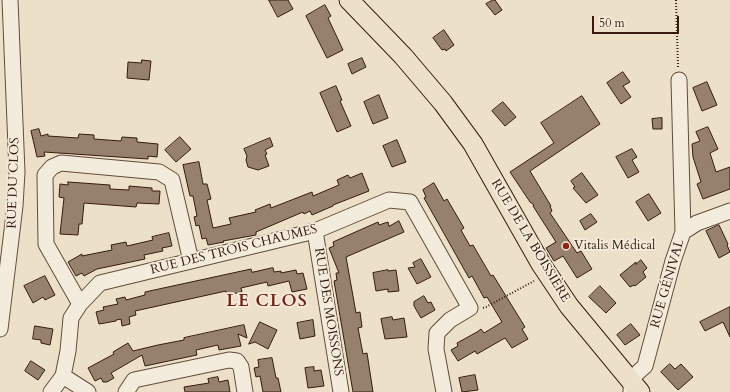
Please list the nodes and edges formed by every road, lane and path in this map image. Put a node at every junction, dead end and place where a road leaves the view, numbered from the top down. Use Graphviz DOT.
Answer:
graph roads {
  1 [pos="10,0"];
  2 [pos="349,0"];
  3 [pos="676,0"];
  4 [pos="0,2"];
  5 [pos="11,36"];
  6 [pos="679,80"];
  7 [pos="730,211"];
  8 [pos="315,231"];
  9 [pos="683,232"];
  10 [pos="191,261"];
  11 [pos="538,287"];
  12 [pos="80,304"];
  13 [pos="470,308"];
  14 [pos="0,330"];
  15 [pos="63,376"];
  16 [pos="632,389"];
  17 [pos="51,392"];
  18 [pos="88,392"];
  19 [pos="126,392"];
  20 [pos="245,392"];
  21 [pos="341,392"];
  22 [pos="444,392"];
  1 -- 5 [label="street, RUE DU CLOS"];
  2 -- 16 [label="main road, RUE DE LA BOISSIÈRE"];
  3 -- 6 [label="path"];
  4 -- 5 [label="street, RUE DU CLOS"];
  5 -- 14 [label="street, RUE DU CLOS"];
  6 -- 9 [label="street"];
  7 -- 9 [label="street, RUE GÉNIVAL"];
  8 -- 10 [label="street, RUE DES TROIS CHAUMES"];
  8 -- 13 [label="street, RUE DES TROIS CHAUMES"];
  8 -- 21 [label="street, RUE DES MOISSONS"];
  9 -- 16 [label="street, RUE GÉNIVAL"];
  10 -- 12 [label="street, RUE DES TROIS CHAUMES"];
  10 -- 12 [label="street"];
  11 -- 13 [label="path"];
  12 -- 15 [label="street, RUE DES TROIS CHAUMES"];
  13 -- 22 [label="street"];
  15 -- 17 [label="street, RUE DES TROIS CHAUMES"];
  15 -- 18 [label="street"];
  19 -- 20 [label="street"];
}
